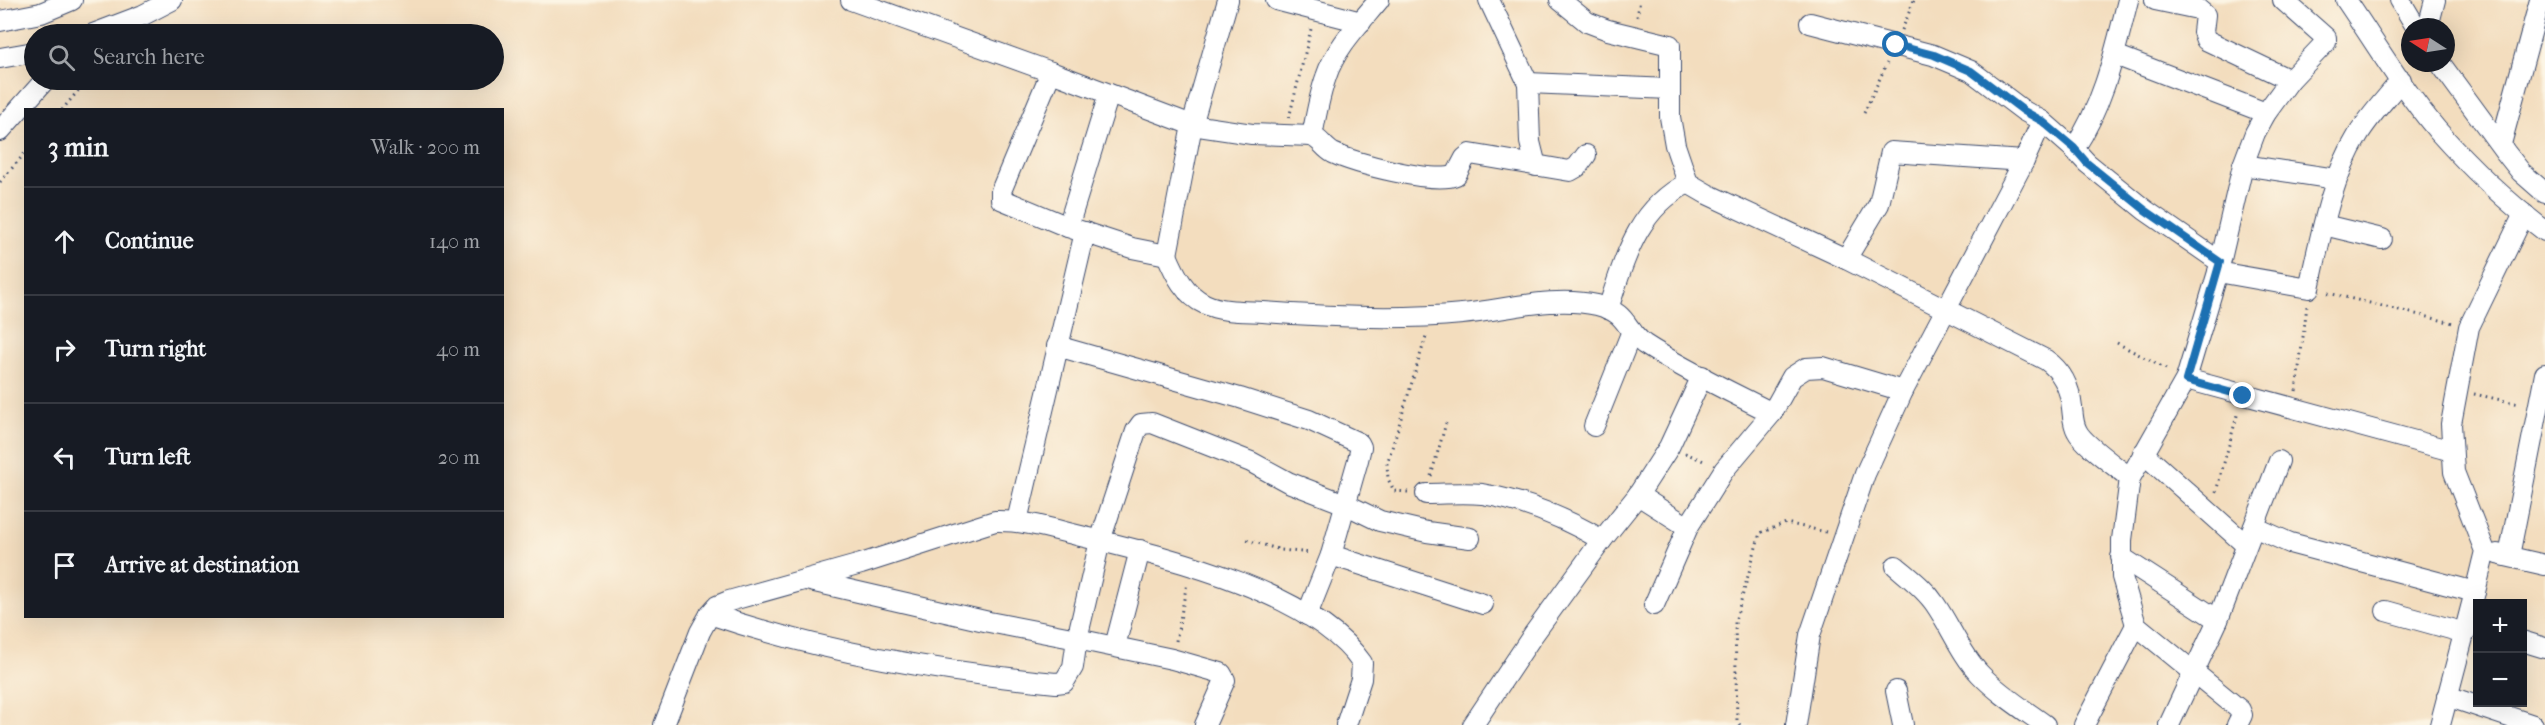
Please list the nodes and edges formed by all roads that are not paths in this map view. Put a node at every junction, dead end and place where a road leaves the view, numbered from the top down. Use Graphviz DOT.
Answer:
graph roads {
  1 [pos="72,0"];
  2 [pos="172,0"];
  3 [pos="1228,0"];
  4 [pos="1276,0"];
  5 [pos="1379,0"];
  6 [pos="1489,0"];
  7 [pos="1560,0"];
  8 [pos="2128,0"];
  9 [pos="2155,0"];
  10 [pos="2283,0"];
  11 [pos="2346,0"];
  12 [pos="2400,0"];
  13 [pos="2435,0"];
  14 [pos="2540,0"];
  15 [pos="860,1"];
  16 [pos="2411,18"];
  17 [pos="2430,18"];
  18 [pos="0,21"];
  19 [pos="1361,22"];
  20 [pos="1810,23"];
  21 [pos="119,24"];
  22 [pos="24,54"];
  23 [pos="2115,55"];
  24 [pos="0,58"];
  25 [pos="1051,72"];
  26 [pos="2447,72"];
  27 [pos="2290,80"];
  28 [pos="2401,80"];
  29 [pos="1528,83"];
  30 [pos="1670,89"];
  31 [pos="36,90"];
  32 [pos="1109,94"];
  33 [pos="2266,113"];
  34 [pos="2042,121"];
  35 [pos="1192,125"];
  36 [pos="0,131"];
  37 [pos="1312,136"];
  38 [pos="2501,144"];
  39 [pos="2074,148"];
  40 [pos="1586,155"];
  41 [pos="2024,161"];
  42 [pos="2242,165"];
  43 [pos="1536,166"];
  44 [pos="2336,179"];
  45 [pos="1688,183"];
  46 [pos="2545,193"];
  47 [pos="2524,214"];
  48 [pos="2324,225"];
  49 [pos="1076,230"];
  50 [pos="2545,231"];
  51 [pos="2382,240"];
  52 [pos="1167,255"];
  53 [pos="1846,259"];
  54 [pos="2219,267"];
  55 [pos="1608,309"];
  56 [pos="1947,310"];
  57 [pos="1632,332"];
  58 [pos="1057,346"];
  59 [pos="2545,374"];
  60 [pos="1702,376"];
  61 [pos="2186,380"];
  62 [pos="1903,391"];
  63 [pos="1772,413"];
  64 [pos="1594,426"];
  65 [pos="2452,452"];
  66 [pos="2143,453"];
  67 [pos="2279,460"];
  68 [pos="2130,478"];
  69 [pos="1426,494"];
  70 [pos="1638,495"];
  71 [pos="1345,504"];
  72 [pos="1017,521"];
  73 [pos="1688,527"];
  74 [pos="2254,527"];
  75 [pos="1470,538"];
  76 [pos="1602,540"];
  77 [pos="1100,541"];
  78 [pos="2246,545"];
  79 [pos="1140,550"];
  80 [pos="2485,551"];
  81 [pos="1331,555"];
  82 [pos="2509,556"];
  83 [pos="2121,557"];
  84 [pos="2545,565"];
  85 [pos="1896,566"];
  86 [pos="806,580"];
  87 [pos="2475,592"];
  88 [pos="1483,604"];
  89 [pos="1654,605"];
  90 [pos="2386,611"];
  91 [pos="710,614"];
  92 [pos="1306,615"];
  93 [pos="2218,620"];
  94 [pos="2136,625"];
  95 [pos="2470,627"];
  96 [pos="1077,639"];
  97 [pos="2527,641"];
  98 [pos="1115,646"];
  99 [pos="2545,648"];
  100 [pos="2194,672"];
  101 [pos="1896,691"];
  102 [pos="2447,696"];
  103 [pos="668,724"];
  104 [pos="1205,725"];
  105 [pos="1346,725"];
  106 [pos="1473,725"];
  107 [pos="1796,725"];
  108 [pos="1903,725"];
  109 [pos="2045,725"];
  110 [pos="2084,725"];
  111 [pos="2169,725"];
  112 [pos="2237,725"];
  113 [pos="2440,725"];
  114 [pos="2533,725"];
  1 -- 18 [label="street"];
  2 -- 21 [label="street"];
  3 -- 35 [label="street"];
  4 -- 19 [label="street"];
  5 -- 19 [label="street"];
  6 -- 29 [label="street"];
  7 -- 30 [label="street"];
  8 -- 23 [label="street"];
  9 -- 27 [label="street"];
  10 -- 27 [label="street"];
  11 -- 28 [label="street"];
  12 -- 16 [label="street"];
  13 -- 17 [label="street"];
  14 -- 38 [label="street"];
  15 -- 25 [label="street"];
  19 -- 37 [label="street"];
  20 -- 34 [label="street"];
  22 -- 24 [label="street"];
  23 -- 33 [label="street"];
  23 -- 39 [label="street"];
  25 -- 32 [label="street"];
  25 -- 49 [label="street"];
  26 -- 38 [label="street"];
  27 -- 33 [label="street"];
  28 -- 44 [label="street"];
  28 -- 47 [label="street"];
  29 -- 30 [label="street"];
  29 -- 43 [label="street"];
  30 -- 45 [label="street"];
  31 -- 36 [label="street"];
  32 -- 35 [label="street"];
  32 -- 49 [label="street"];
  33 -- 42 [label="street"];
  34 -- 39 [label="street"];
  34 -- 41 [label="street"];
  35 -- 37 [label="street"];
  35 -- 52 [label="street"];
  37 -- 43 [label="street"];
  38 -- 46 [label="street"];
  39 -- 54 [label="street"];
  40 -- 43 [label="street"];
  41 -- 53 [label="street"];
  41 -- 56 [label="street"];
  42 -- 44 [label="street"];
  42 -- 54 [label="street"];
  44 -- 48 [label="street"];
  45 -- 53 [label="street"];
  45 -- 55 [label="street"];
  47 -- 50 [label="street"];
  47 -- 65 [label="street"];
  48 -- 51 [label="street"];
  48 -- 54 [label="street"];
  49 -- 52 [label="street"];
  49 -- 58 [label="street"];
  52 -- 55 [label="street"];
  53 -- 56 [label="street"];
  54 -- 61 [label="street"];
  55 -- 57 [label="street"];
  56 -- 62 [label="street"];
  56 -- 68 [label="street"];
  57 -- 60 [label="street"];
  57 -- 64 [label="street"];
  58 -- 71 [label="street"];
  58 -- 72 [label="street"];
  59 -- 82 [label="street"];
  60 -- 63 [label="street"];
  60 -- 70 [label="street"];
  61 -- 65 [label="street"];
  61 -- 66 [label="street"];
  62 -- 63 [label="street"];
  62 -- 107 [label="street"];
  63 -- 73 [label="street"];
  65 -- 80 [label="street"];
  66 -- 68 [label="street"];
  66 -- 78 [label="street"];
  67 -- 74 [label="street"];
  68 -- 83 [label="street"];
  69 -- 76 [label="street"];
  70 -- 73 [label="street"];
  70 -- 76 [label="street"];
  71 -- 75 [label="street"];
  71 -- 77 [label="street"];
  71 -- 81 [label="street"];
  72 -- 77 [label="street"];
  72 -- 86 [label="street"];
  73 -- 89 [label="street"];
  74 -- 78 [label="street"];
  74 -- 87 [label="street"];
  76 -- 106 [label="street"];
  77 -- 79 [label="street"];
  77 -- 96 [label="street"];
  78 -- 93 [label="street"];
  79 -- 92 [label="street"];
  79 -- 98 [label="street"];
  80 -- 82 [label="street"];
  80 -- 87 [label="street"];
  81 -- 88 [label="street"];
  81 -- 92 [label="street"];
  82 -- 84 [label="street"];
  83 -- 93 [label="street"];
  83 -- 94 [label="street"];
  85 -- 109 [label="street"];
  86 -- 91 [label="street"];
  86 -- 96 [label="street"];
  87 -- 95 [label="street"];
  90 -- 95 [label="street"];
  91 -- 96 [label="street"];
  91 -- 103 [label="street"];
  92 -- 105 [label="street"];
  93 -- 100 [label="street"];
  94 -- 100 [label="street"];
  94 -- 110 [label="street"];
  95 -- 102 [label="street"];
  96 -- 98 [label="street"];
  97 -- 99 [label="street"];
  98 -- 104 [label="street"];
  100 -- 111 [label="street"];
  100 -- 112 [label="street"];
  101 -- 108 [label="street"];
  102 -- 113 [label="street"];
  102 -- 114 [label="street"];
}
